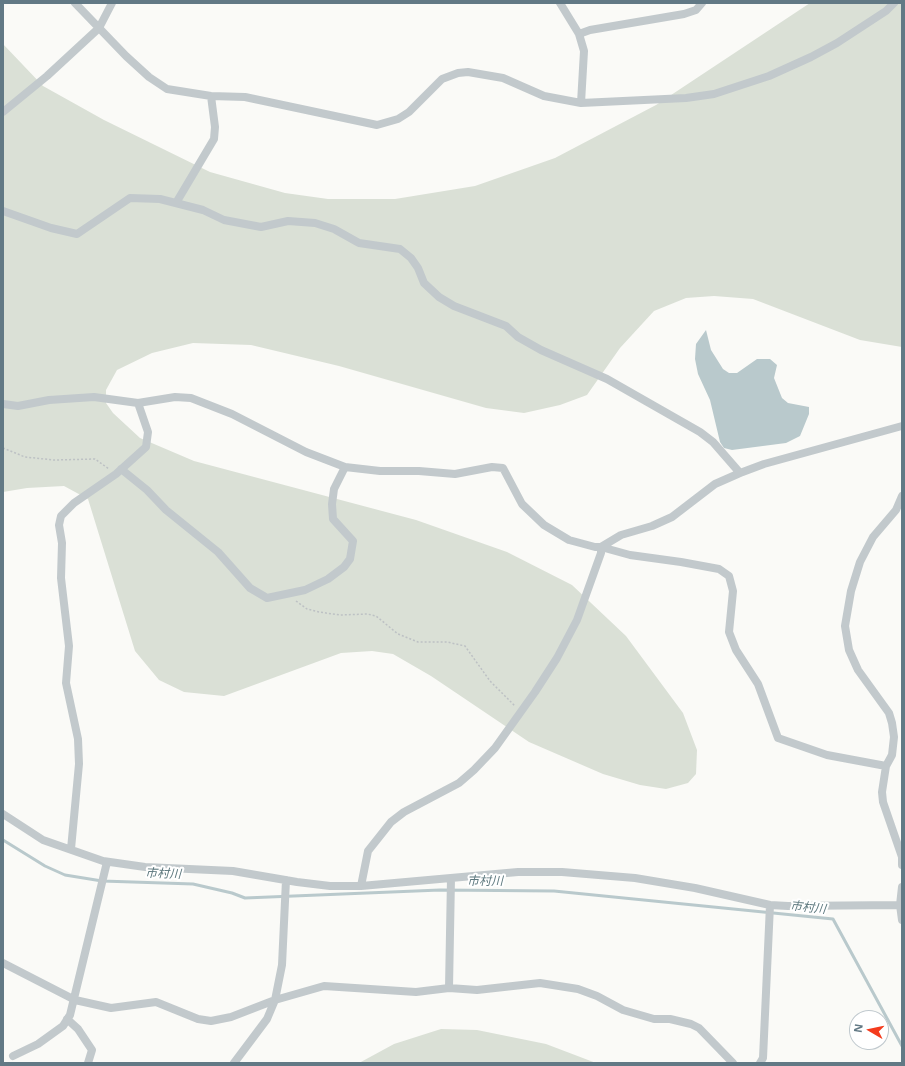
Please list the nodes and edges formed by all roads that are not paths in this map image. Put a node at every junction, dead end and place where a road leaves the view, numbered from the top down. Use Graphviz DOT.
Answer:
graph roads {
  1 [pos="75,3"];
  2 [pos="112,3"];
  3 [pos="560,3"];
  4 [pos="702,3"];
  5 [pos="894,3"];
  6 [pos="99,28"];
  7 [pos="579,34"];
  8 [pos="211,96"];
  9 [pos="581,103"];
  10 [pos="3,112"];
  11 [pos="176,204"];
  12 [pos="3,211"];
  13 [pos="138,403"];
  14 [pos="3,404"];
  15 [pos="902,426"];
  16 [pos="346,467"];
  17 [pos="118,472"];
  18 [pos="740,473"];
  19 [pos="902,496"];
  20 [pos="601,546"];
  21 [pos="886,766"];
  22 [pos="3,814"];
  23 [pos="71,849"];
  24 [pos="108,862"];
  25 [pos="902,865"];
  26 [pos="451,878"];
  27 [pos="286,880"];
  28 [pos="361,886"];
  29 [pos="902,887"];
  30 [pos="770,905"];
  31 [pos="900,905"];
  32 [pos="902,920"];
  33 [pos="3,963"];
  34 [pos="449,988"];
  35 [pos="75,1000"];
  36 [pos="275,1000"];
  37 [pos="67,1019"];
  38 [pos="13,1056"];
  39 [pos="88,1063"];
  40 [pos="234,1063"];
  41 [pos="733,1063"];
  42 [pos="760,1063"];
  1 -- 6 [label="street"];
  2 -- 6 [label="street"];
  3 -- 7 [label="street"];
  4 -- 7 [label="street"];
  5 -- 9 [label="street"];
  6 -- 8 [label="street"];
  6 -- 10 [label="street"];
  7 -- 9 [label="street"];
  8 -- 9 [label="street"];
  8 -- 11 [label="street"];
  11 -- 12 [label="street"];
  11 -- 18 [label="street"];
  13 -- 14 [label="street"];
  13 -- 16 [label="street"];
  13 -- 17 [label="street"];
  15 -- 18 [label="street"];
  16 -- 17 [label="street"];
  16 -- 20 [label="street"];
  17 -- 23 [label="street"];
  18 -- 20 [label="street"];
  19 -- 21 [label="street"];
  20 -- 21 [label="street"];
  20 -- 28 [label="street"];
  21 -- 25 [label="street"];
  22 -- 23 [label="street"];
  23 -- 24 [label="street"];
  24 -- 27 [label="street"];
  24 -- 35 [label="street"];
  26 -- 28 [label="street"];
  26 -- 30 [label="street"];
  26 -- 34 [label="street"];
  27 -- 28 [label="street"];
  27 -- 36 [label="street"];
  29 -- 31 [label="street"];
  30 -- 31 [label="street"];
  30 -- 42 [label="street"];
  31 -- 32 [label="street"];
  33 -- 35 [label="street"];
  34 -- 36 [label="street"];
  34 -- 41 [label="street"];
  35 -- 36 [label="street"];
  35 -- 37 [label="street"];
  36 -- 40 [label="street"];
  37 -- 38 [label="street"];
  37 -- 39 [label="street"];
}
